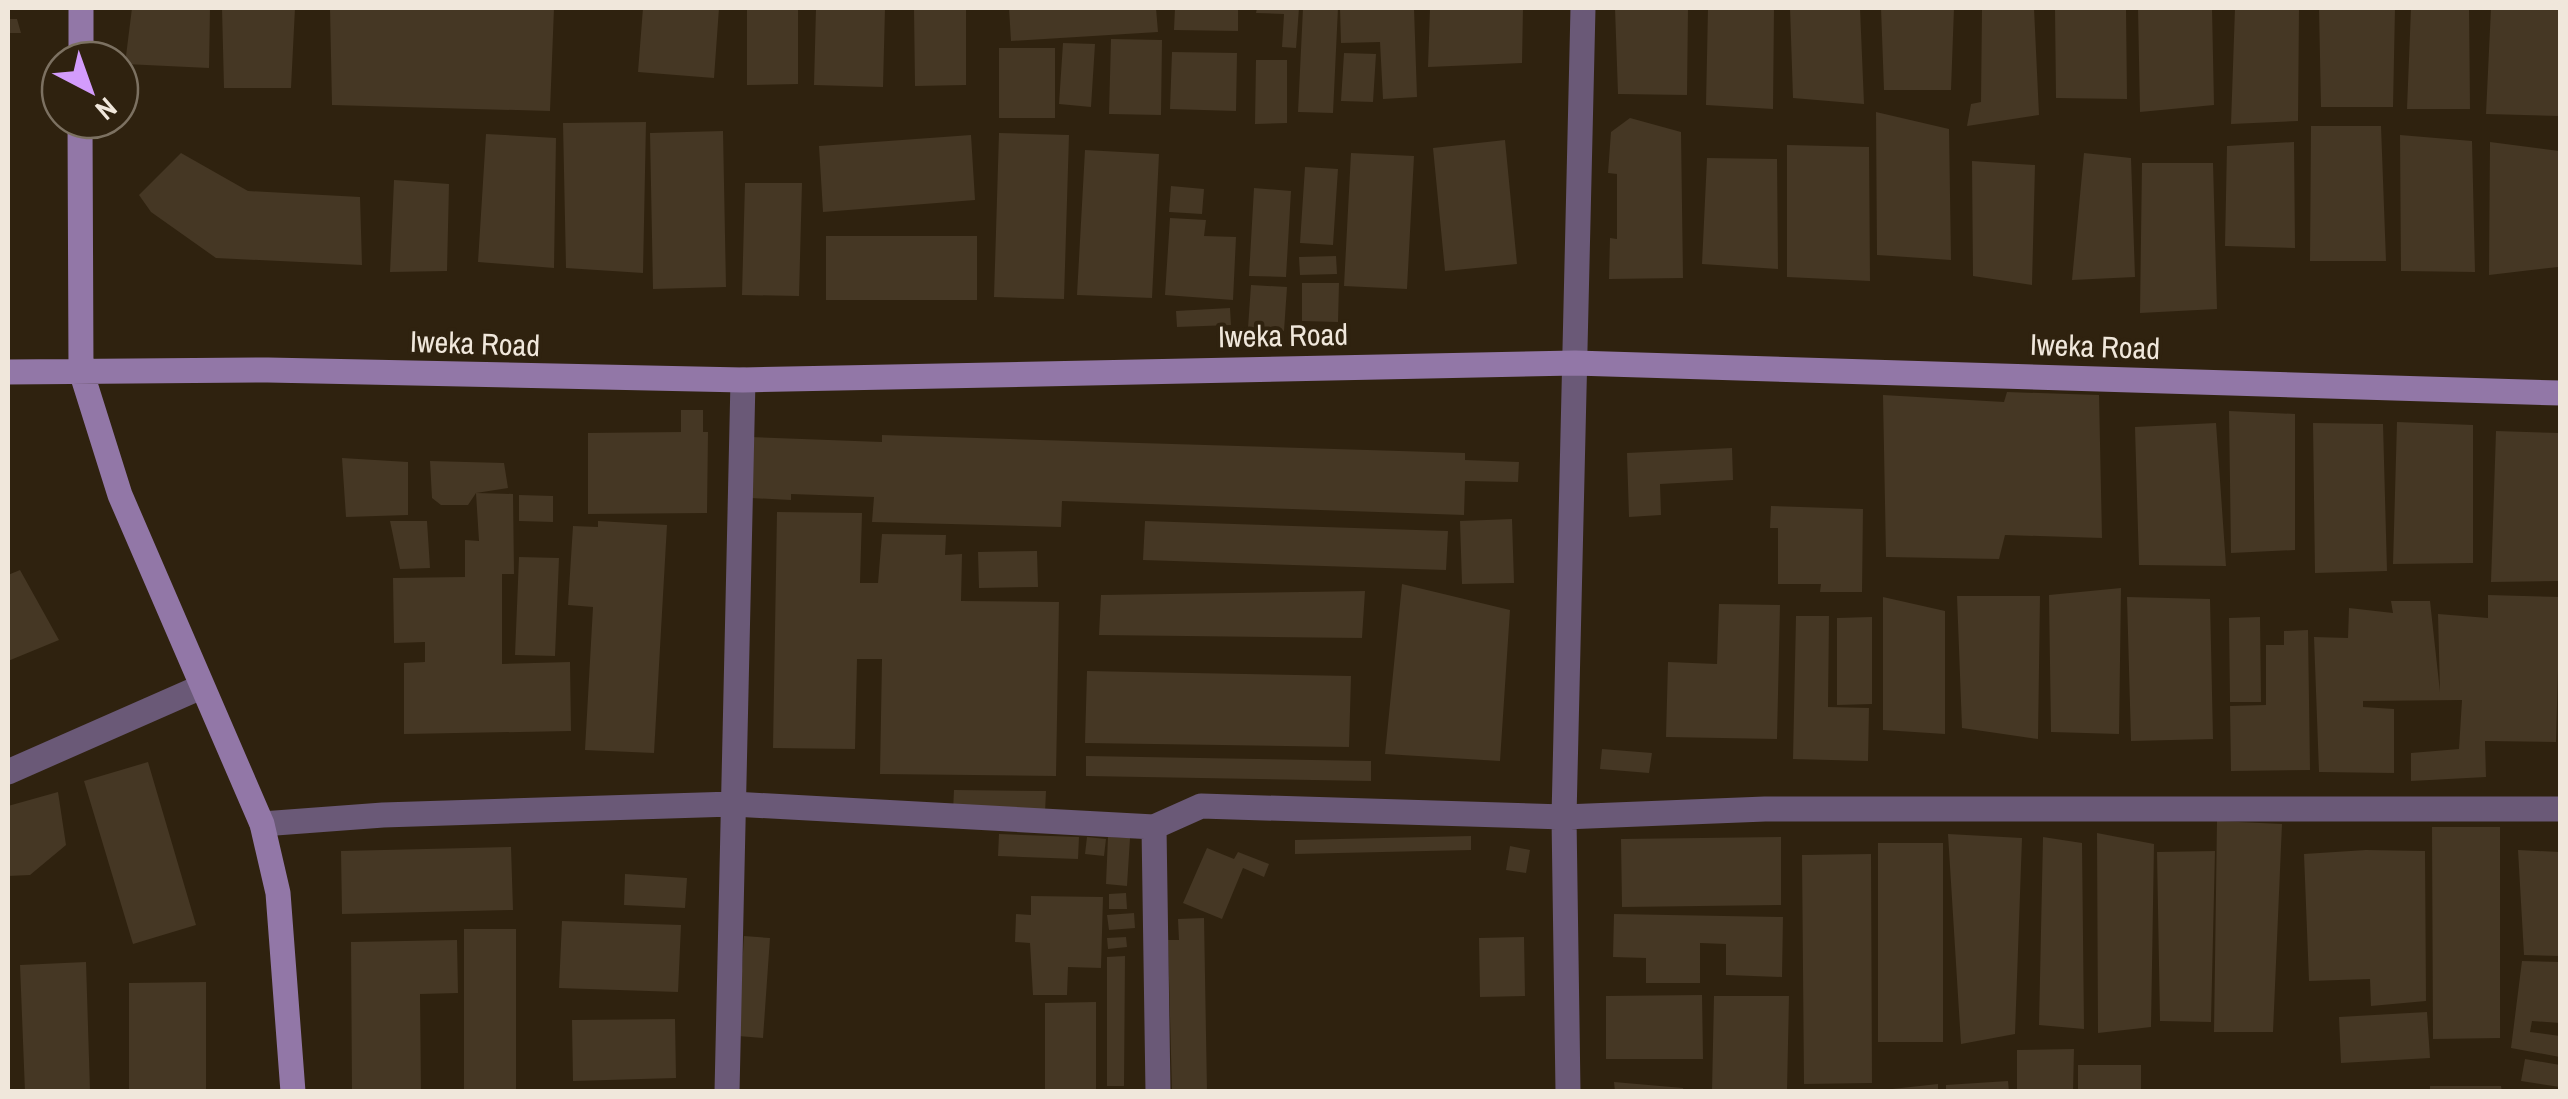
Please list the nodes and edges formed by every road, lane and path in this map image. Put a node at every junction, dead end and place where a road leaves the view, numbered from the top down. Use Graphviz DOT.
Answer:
graph roads {
  1 [pos="81,8"];
  2 [pos="1583,8"];
  3 [pos="81,40"];
  4 [pos="80,140"];
  5 [pos="1576,363"];
  6 [pos="81,371"];
  7 [pos="8,372"];
  8 [pos="743,380"];
  9 [pos="2560,393"];
  10 [pos="201,687"];
  11 [pos="8,772"];
  12 [pos="732,804"];
  13 [pos="2560,809"];
  14 [pos="1564,817"];
  15 [pos="262,824"];
  16 [pos="1154,828"];
  17 [pos="293,1092"];
  18 [pos="727,1092"];
  19 [pos="1158,1092"];
  20 [pos="1568,1092"];
  1 -- 3 [label="main road"];
  2 -- 5 [label="street"];
  4 -- 6 [label="main road"];
  5 -- 8 [label="main road, Iweka Road"];
  5 -- 9 [label="main road, Iweka Road"];
  5 -- 14 [label="street"];
  6 -- 7 [label="main road, Iweka Road"];
  6 -- 8 [label="main road, Iweka Road"];
  6 -- 10 [label="main road"];
  8 -- 12 [label="street"];
  10 -- 11 [label="street"];
  10 -- 15 [label="main road"];
  12 -- 15 [label="street"];
  12 -- 16 [label="street"];
  12 -- 18 [label="street"];
  13 -- 14 [label="street"];
  14 -- 16 [label="street"];
  14 -- 20 [label="street"];
  15 -- 17 [label="main road"];
  16 -- 19 [label="street"];
}
